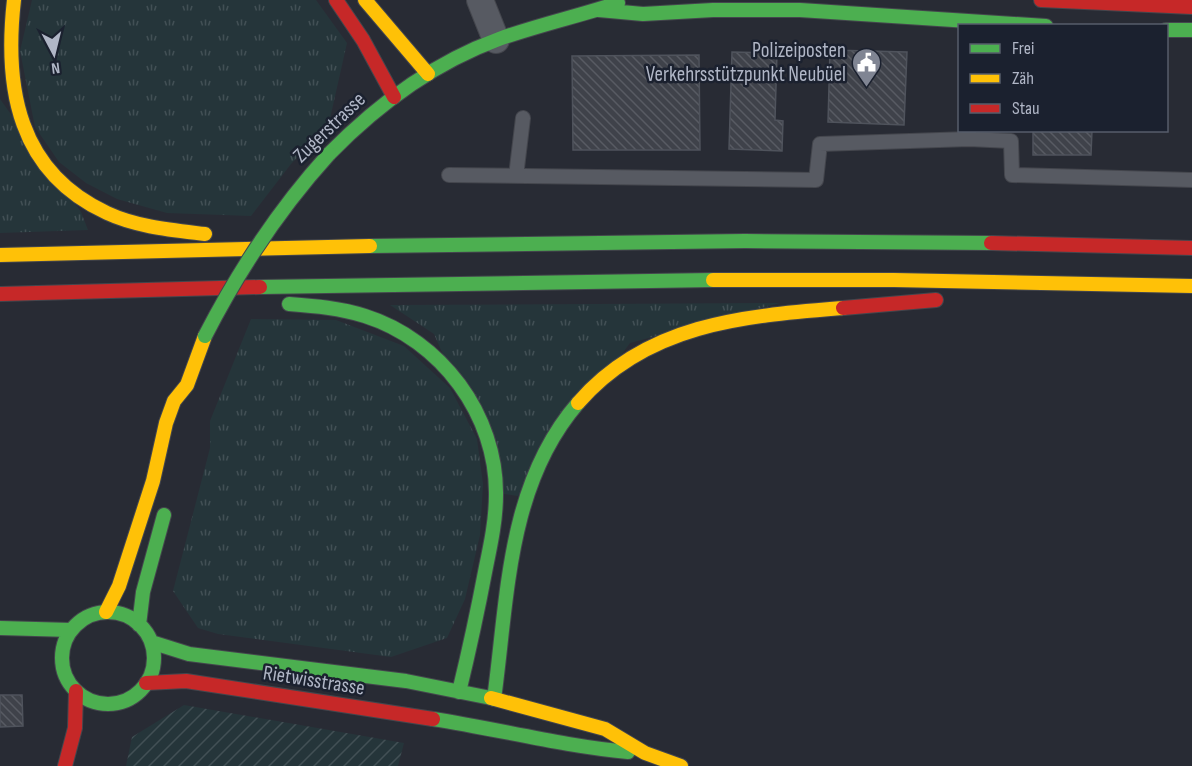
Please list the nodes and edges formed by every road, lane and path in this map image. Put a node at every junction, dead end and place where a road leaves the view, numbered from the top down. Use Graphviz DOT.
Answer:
graph roads {
  1 [pos="14,0"];
  2 [pos="336,0"];
  3 [pos="365,0"];
  4 [pos="480,0"];
  5 [pos="625,0"];
  6 [pos="1041,0"];
  7 [pos="1192,7"];
  8 [pos="598,10"];
  9 [pos="972,18"];
  10 [pos="1028,24"];
  11 [pos="1168,30"];
  12 [pos="1192,30"];
  13 [pos="496,40"];
  14 [pos="428,74"];
  15 [pos="394,97"];
  16 [pos="523,118"];
  17 [pos="969,135"];
  18 [pos="448,175"];
  19 [pos="516,176"];
  20 [pos="1192,179"];
  21 [pos="308,247"];
  22 [pos="1192,248"];
  23 [pos="0,255"];
  24 [pos="1124,284"];
  25 [pos="1192,286"];
  26 [pos="0,294"];
  27 [pos="983,296"];
  28 [pos="948,299"];
  29 [pos="273,304"];
  30 [pos="56,305"];
  31 [pos="204,305"];
  32 [pos="238,305"];
  33 [pos="187,385"];
  34 [pos="186,412"];
  35 [pos="167,501"];
  36 [pos="106,612"];
  37 [pos="139,624"];
  38 [pos="0,628"];
  39 [pos="71,630"];
  40 [pos="151,642"];
  41 [pos="146,683"];
  42 [pos="76,691"];
  43 [pos="459,692"];
  44 [pos="485,712"];
  45 [pos="645,753"];
  46 [pos="65,766"];
  47 [pos="681,766"];
  1 -- 21 [label="main road"];
  2 -- 15 [label="main road"];
  3 -- 14 [label="main road"];
  4 -- 13 [label="street"];
  5 -- 8 [label="main road, Zugerstrasse"];
  6 -- 7 [label="main road"];
  8 -- 9 [label="main road, Zugerstrasse"];
  8 -- 13 [label="main road, Zugerstrasse"];
  9 -- 10 [label="main road, Zugerstrasse"];
  11 -- 12 [label="main road"];
  13 -- 14 [label="main road, Zugerstrasse"];
  14 -- 15 [label="main road, Zugerstrasse"];
  15 -- 33 [label="main road, Zugerstrasse, bridge"];
  16 -- 19 [label="lane"];
  17 -- 19 [label="lane"];
  17 -- 20 [label="lane"];
  18 -- 19 [label="lane"];
  21 -- 22 [label="main road"];
  21 -- 23 [label="main road"];
  24 -- 25 [label="main road"];
  24 -- 26 [label="main road"];
  24 -- 27 [label="main road"];
  26 -- 30 [label="main road"];
  28 -- 44 [label="main road"];
  29 -- 43 [label="main road"];
  31 -- 32 [label="main road"];
  33 -- 34 [label="main road, Zugerstrasse"];
  33 -- 36 [label="main road, Zugerstrasse"];
  35 -- 37 [label="main road"];
  36 -- 37 [label="main road"];
  36 -- 39 [label="main road"];
  37 -- 40 [label="main road"];
  38 -- 39 [label="main road"];
  39 -- 42 [label="main road"];
  40 -- 41 [label="main road"];
  40 -- 43 [label="main road, Rietwisstrasse"];
  41 -- 42 [label="main road"];
  41 -- 44 [label="main road, Rietwisstrasse"];
  42 -- 46 [label="main road"];
  43 -- 44 [label="main road, Rietwisstrasse"];
  43 -- 44 [label="main road"];
  44 -- 45 [label="main road, Rietwisstrasse"];
  44 -- 45 [label="main road, Rietwisstrasse"];
  45 -- 47 [label="main road, Rietwisstrasse"];
}
